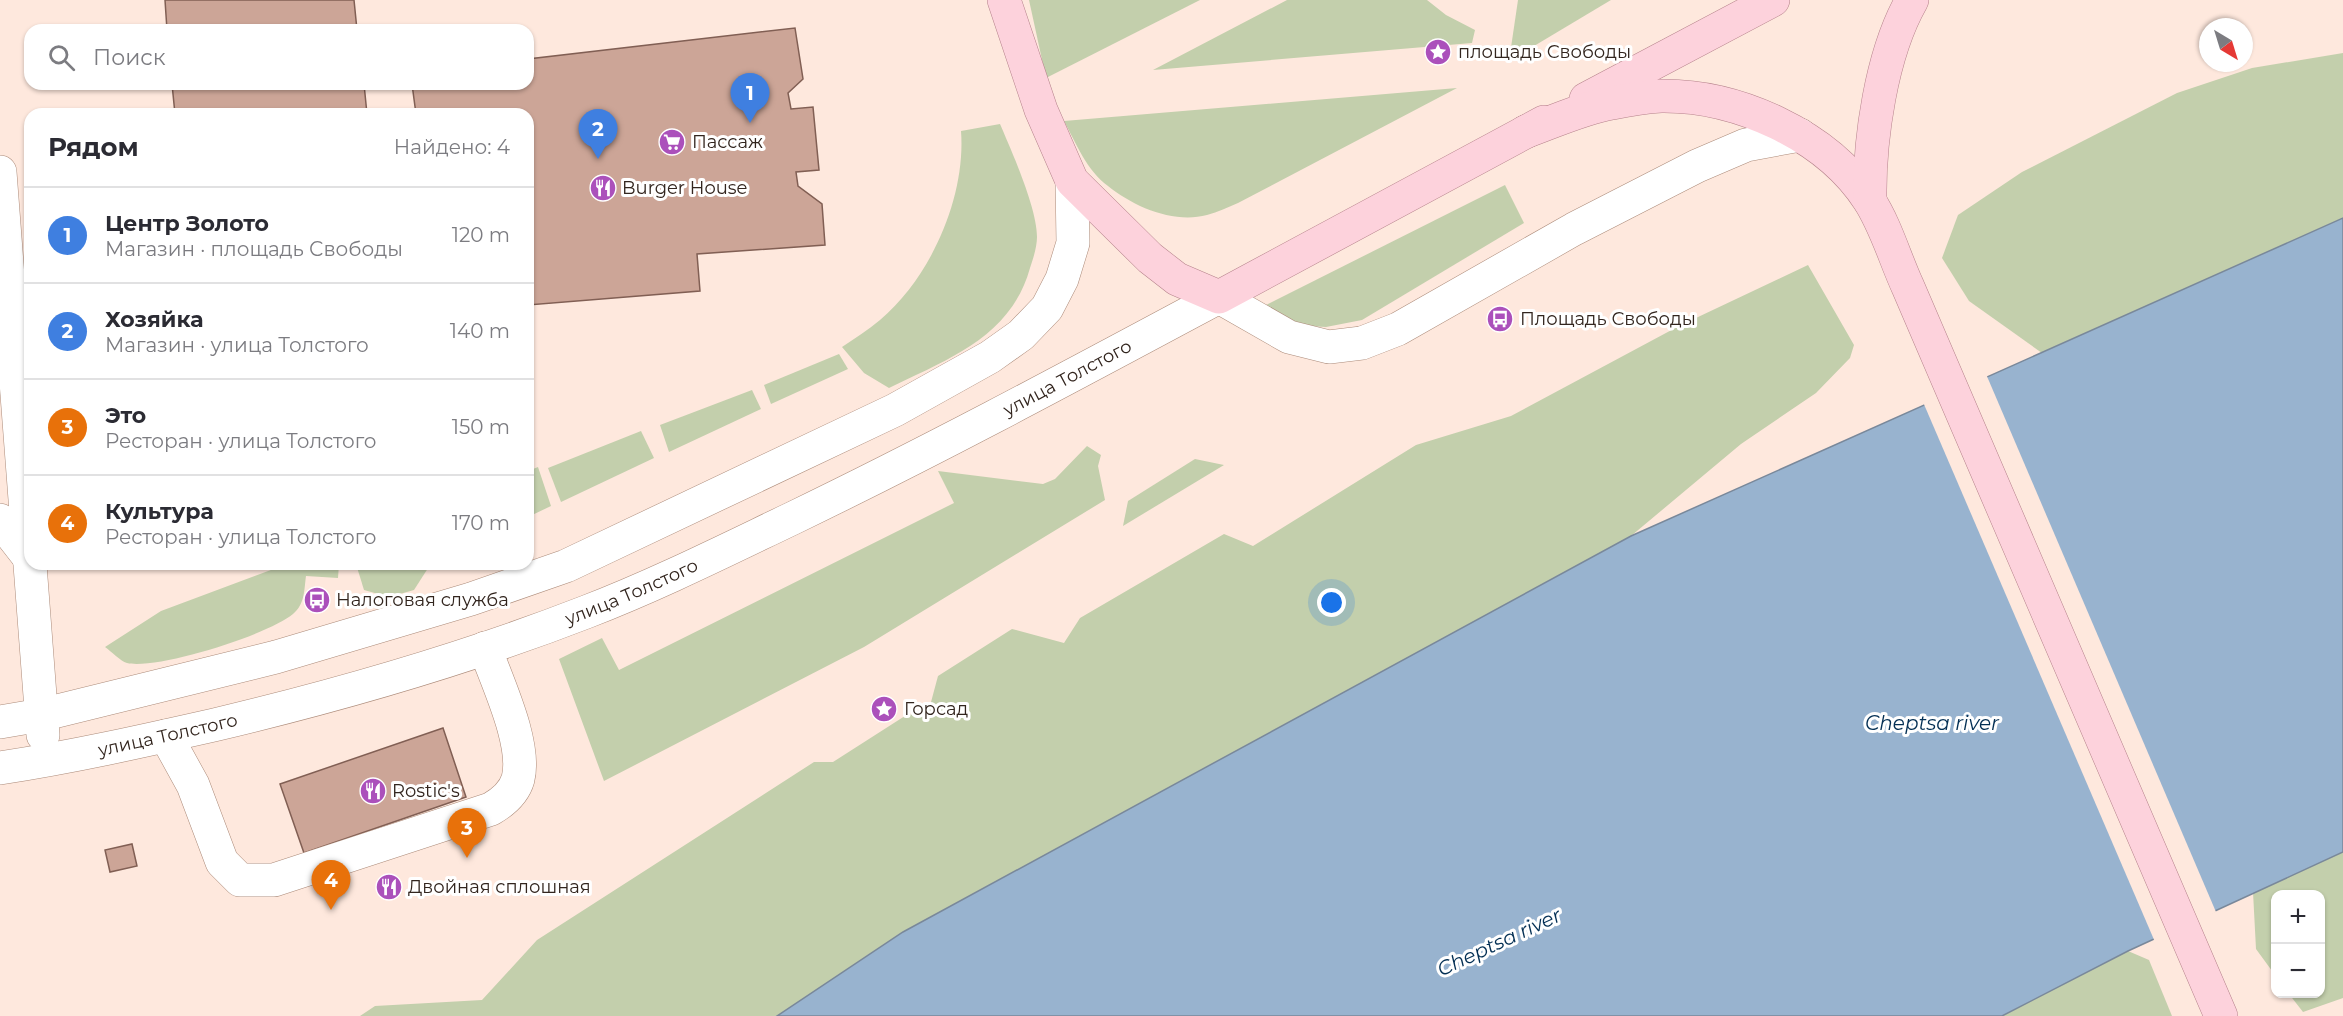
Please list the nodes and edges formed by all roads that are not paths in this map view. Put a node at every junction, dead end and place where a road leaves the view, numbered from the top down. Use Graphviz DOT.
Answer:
graph roads {
  1 [pos="1004,0"];
  2 [pos="1773,0"];
  3 [pos="1912,0"];
  4 [pos="1525,132"];
  5 [pos="1800,135"];
  6 [pos="0,172"];
  7 [pos="1072,181"];
  8 [pos="1870,201"];
  9 [pos="1219,297"];
  10 [pos="24,501"];
  11 [pos="0,520"];
  12 [pos="24,551"];
  13 [pos="30,570"];
  14 [pos="485,648"];
  15 [pos="41,715"];
  16 [pos="0,722"];
  17 [pos="166,736"];
  18 [pos="46,761"];
  19 [pos="0,768"];
  20 [pos="2221,1016"];
  1 -- 7 [label="main road"];
  2 -- 4 [label="main road"];
  3 -- 8 [label="main road"];
  4 -- 5 [label="main road"];
  4 -- 9 [label="main road"];
  5 -- 8 [label="main road"];
  5 -- 9 [label="street"];
  6 -- 10 [label="street"];
  7 -- 9 [label="main road"];
  7 -- 15 [label="street"];
  8 -- 20 [label="main road"];
  9 -- 14 [label="street, улица Толстого"];
  11 -- 12 [label="street"];
  13 -- 15 [label="street"];
  14 -- 17 [label="street, улица Толстого"];
  14 -- 17 [label="street"];
  15 -- 16 [label="street"];
  15 -- 18 [label="street"];
  17 -- 18 [label="street, улица Толстого"];
  18 -- 19 [label="street, улица Толстого"];
}
